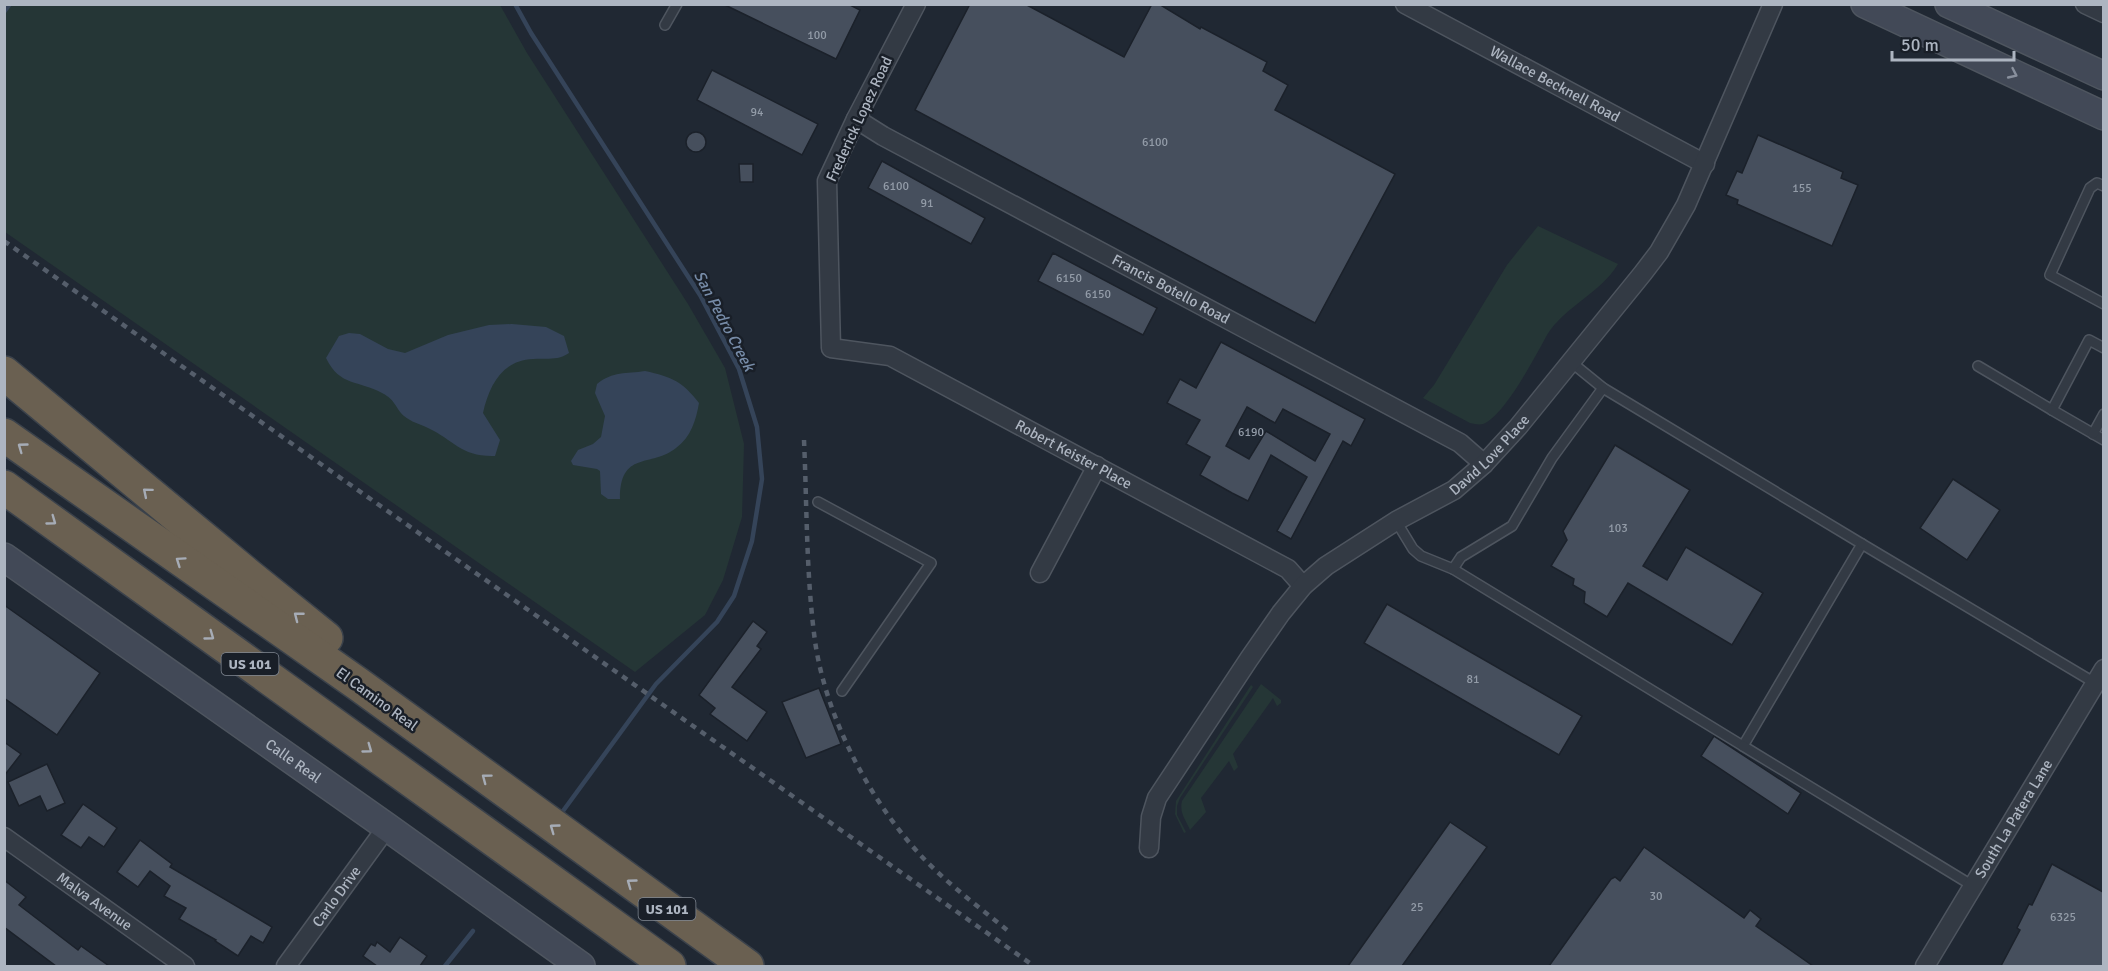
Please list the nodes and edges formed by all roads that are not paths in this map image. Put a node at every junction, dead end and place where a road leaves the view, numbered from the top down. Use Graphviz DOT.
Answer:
graph roads {
  1 [pos="676,4"];
  2 [pos="916,4"];
  3 [pos="1405,4"];
  4 [pos="1773,4"];
  5 [pos="1865,4"];
  6 [pos="1949,4"];
  7 [pos="2085,4"];
  8 [pos="2103,13"];
  9 [pos="665,25"];
  10 [pos="2103,76"];
  11 [pos="2103,116"];
  12 [pos="856,118"];
  13 [pos="1705,164"];
  14 [pos="2103,186"];
  15 [pos="2103,304"];
  16 [pos="831,348"];
  17 [pos="2103,348"];
  18 [pos="1571,362"];
  19 [pos="1978,366"];
  20 [pos="4,374"];
  21 [pos="1603,388"];
  22 [pos="2052,410"];
  23 [pos="2103,414"];
  24 [pos="2093,434"];
  25 [pos="4,435"];
  26 [pos="2103,440"];
  27 [pos="1484,464"];
  28 [pos="1096,466"];
  29 [pos="4,487"];
  30 [pos="818,502"];
  31 [pos="1396,521"];
  32 [pos="1862,544"];
  33 [pos="4,557"];
  34 [pos="1452,569"];
  35 [pos="1040,573"];
  36 [pos="1303,586"];
  37 [pos="2099,676"];
  38 [pos="842,691"];
  39 [pos="1743,746"];
  40 [pos="451,752"];
  41 [pos="387,827"];
  42 [pos="4,837"];
  43 [pos="1149,848"];
  44 [pos="1973,886"];
  45 [pos="185,966"];
  46 [pos="286,966"];
  47 [pos="581,966"];
  48 [pos="669,966"];
  49 [pos="747,966"];
  50 [pos="1925,966"];
  1 -- 9 [label="lane"];
  2 -- 12 [label="street, Frederick Lopez Road"];
  3 -- 13 [label="street, Wallace Becknell Road"];
  4 -- 13 [label="street, David Love Place"];
  5 -- 11 [label="main road, one-way"];
  6 -- 10 [label="main road"];
  7 -- 8 [label="street"];
  12 -- 16 [label="street, Frederick Lopez Road"];
  12 -- 27 [label="street, Francis Botello Road"];
  13 -- 18 [label="street, David Love Place"];
  14 -- 15 [label="lane"];
  16 -- 28 [label="street, Robert Keister Place"];
  17 -- 22 [label="lane"];
  18 -- 21 [label="lane"];
  18 -- 27 [label="street, David Love Place"];
  19 -- 22 [label="lane"];
  40 -- 20 [label="highway, one-way"];
  21 -- 32 [label="lane"];
  21 -- 34 [label="lane"];
  22 -- 24 [label="lane"];
  23 -- 24 [label="lane"];
  24 -- 26 [label="lane"];
  40 -- 25 [label="highway, El Camino Real / US 101, one-way"];
  27 -- 31 [label="street, David Love Place"];
  28 -- 35 [label="street"];
  28 -- 36 [label="street, Robert Keister Place"];
  29 -- 48 [label="highway, US 101, one-way"];
  30 -- 38 [label="lane"];
  31 -- 34 [label="lane"];
  31 -- 36 [label="street, David Love Place"];
  32 -- 37 [label="lane"];
  32 -- 39 [label="lane"];
  33 -- 41 [label="main road, Calle Real"];
  34 -- 39 [label="lane"];
  36 -- 43 [label="street, David Love Place"];
  37 -- 44 [label="street, South La Patera Lane"];
  39 -- 44 [label="lane"];
  49 -- 40 [label="highway, El Camino Real / US 101, one-way"];
  41 -- 46 [label="street, Carlo Drive"];
  41 -- 47 [label="main road, Calle Real"];
  42 -- 45 [label="street, Malva Avenue"];
  44 -- 50 [label="street, South La Patera Lane"];
}
